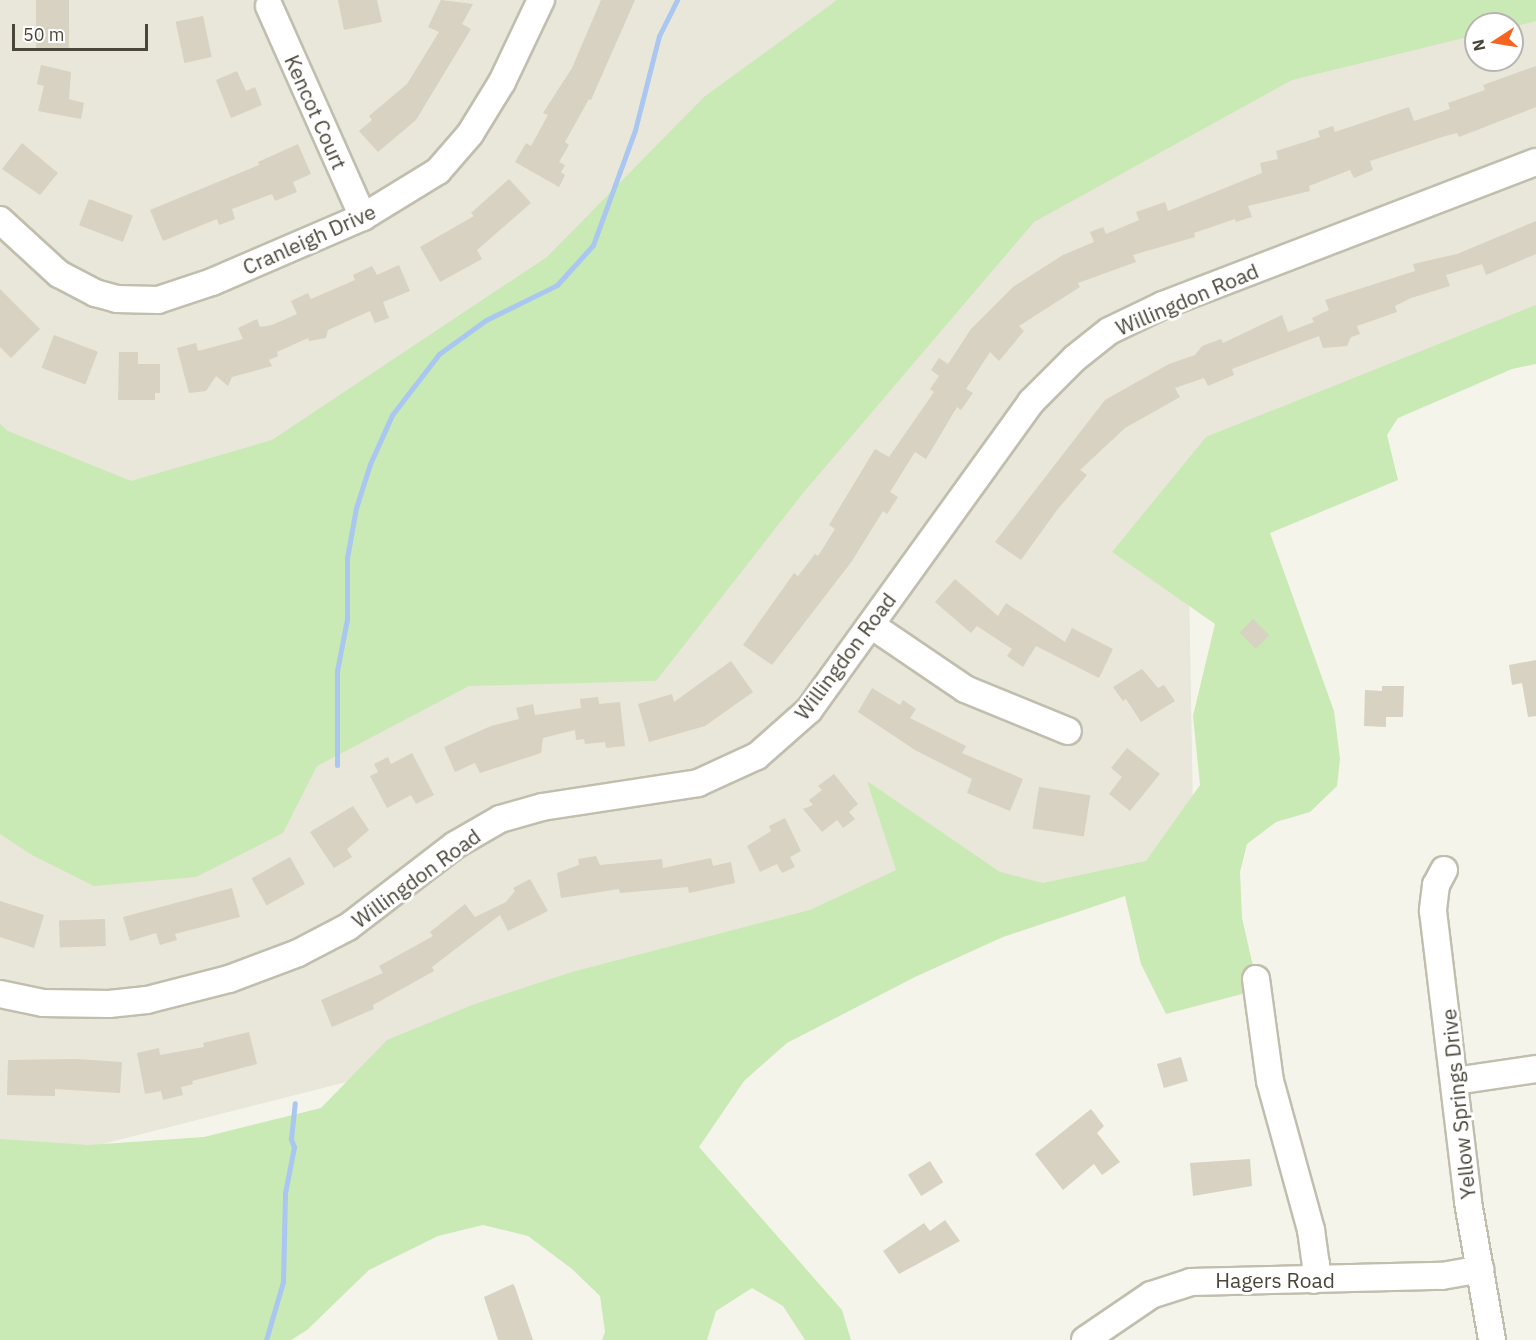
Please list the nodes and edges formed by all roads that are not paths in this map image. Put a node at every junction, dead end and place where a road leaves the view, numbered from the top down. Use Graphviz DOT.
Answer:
graph roads {
  1 [pos="541,0"];
  2 [pos="269,6"];
  3 [pos="1536,162"];
  4 [pos="363,217"];
  5 [pos="0,220"];
  6 [pos="871,625"];
  7 [pos="1068,731"];
  8 [pos="1444,870"];
  9 [pos="1256,979"];
  10 [pos="0,994"];
  11 [pos="1536,1069"];
  12 [pos="1455,1081"];
  13 [pos="1480,1269"];
  14 [pos="1314,1280"];
  15 [pos="1085,1340"];
  16 [pos="1492,1340"];
  1 -- 4 [label="street, Cranleigh Drive"];
  2 -- 4 [label="street, Kencot Court"];
  3 -- 6 [label="street, Willingdon Road"];
  4 -- 5 [label="street, Cranleigh Drive"];
  6 -- 7 [label="street"];
  6 -- 10 [label="street, Willingdon Road"];
  8 -- 12 [label="street, Yellow Springs Drive"];
  9 -- 14 [label="street"];
  11 -- 12 [label="street"];
  12 -- 13 [label="street, Yellow Springs Drive"];
  13 -- 14 [label="street, Hagers Road"];
  13 -- 16 [label="street, Yellow Springs Drive"];
  14 -- 15 [label="street, Hagers Road"];
}
